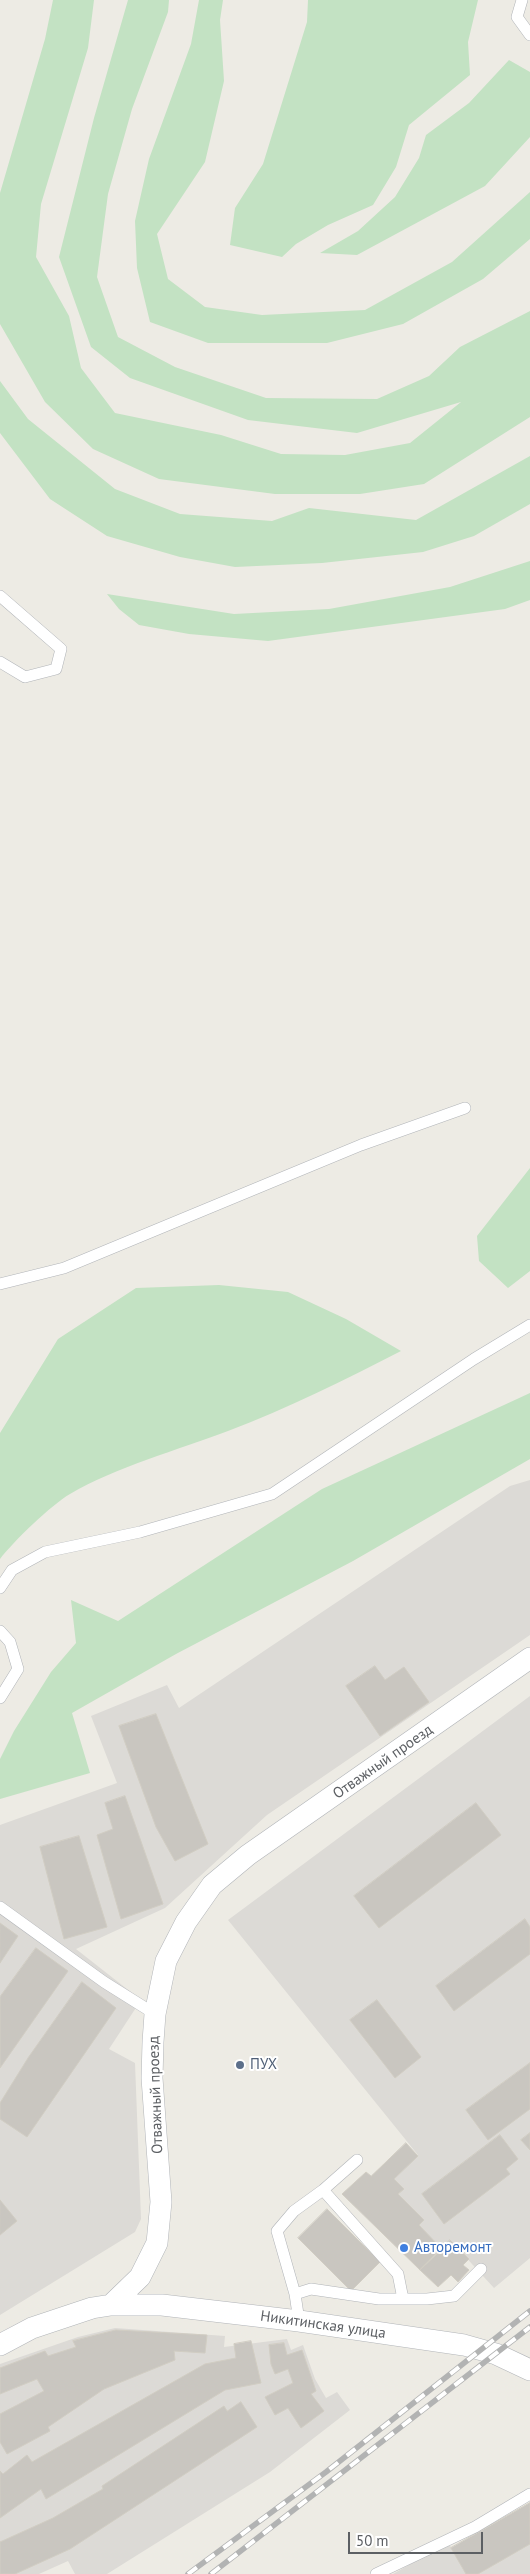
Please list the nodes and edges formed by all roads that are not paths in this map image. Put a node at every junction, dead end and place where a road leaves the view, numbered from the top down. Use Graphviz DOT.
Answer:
graph roads {
  1 [pos="522,0"];
  2 [pos="530,35"];
  3 [pos="0,596"];
  4 [pos="0,662"];
  5 [pos="465,1108"];
  6 [pos="0,1284"];
  7 [pos="530,1325"];
  8 [pos="0,1588"];
  9 [pos="0,1631"];
  10 [pos="530,1658"];
  11 [pos="0,1698"];
  12 [pos="0,1907"];
  13 [pos="155,2014"];
  14 [pos="358,2160"];
  15 [pos="323,2190"];
  16 [pos="481,2269"];
  17 [pos="295,2294"];
  18 [pos="403,2299"];
  19 [pos="110,2305"];
  20 [pos="299,2321"];
  21 [pos="0,2345"];
  22 [pos="530,2370"];
  23 [pos="530,2494"];
  24 [pos="376,2574"];
  1 -- 2 [label="lane"];
  3 -- 4 [label="lane"];
  5 -- 6 [label="lane"];
  7 -- 8 [label="lane"];
  9 -- 11 [label="lane"];
  10 -- 13 [label="street, Отважный проезд"];
  12 -- 13 [label="lane"];
  13 -- 19 [label="street, Отважный проезд"];
  14 -- 15 [label="lane"];
  15 -- 17 [label="lane"];
  15 -- 18 [label="lane"];
  16 -- 18 [label="lane"];
  17 -- 18 [label="lane"];
  17 -- 20 [label="lane"];
  19 -- 20 [label="street, Никитинская улица"];
  19 -- 21 [label="street"];
  20 -- 22 [label="street, Никитинская улица"];
  23 -- 24 [label="lane"];
}
